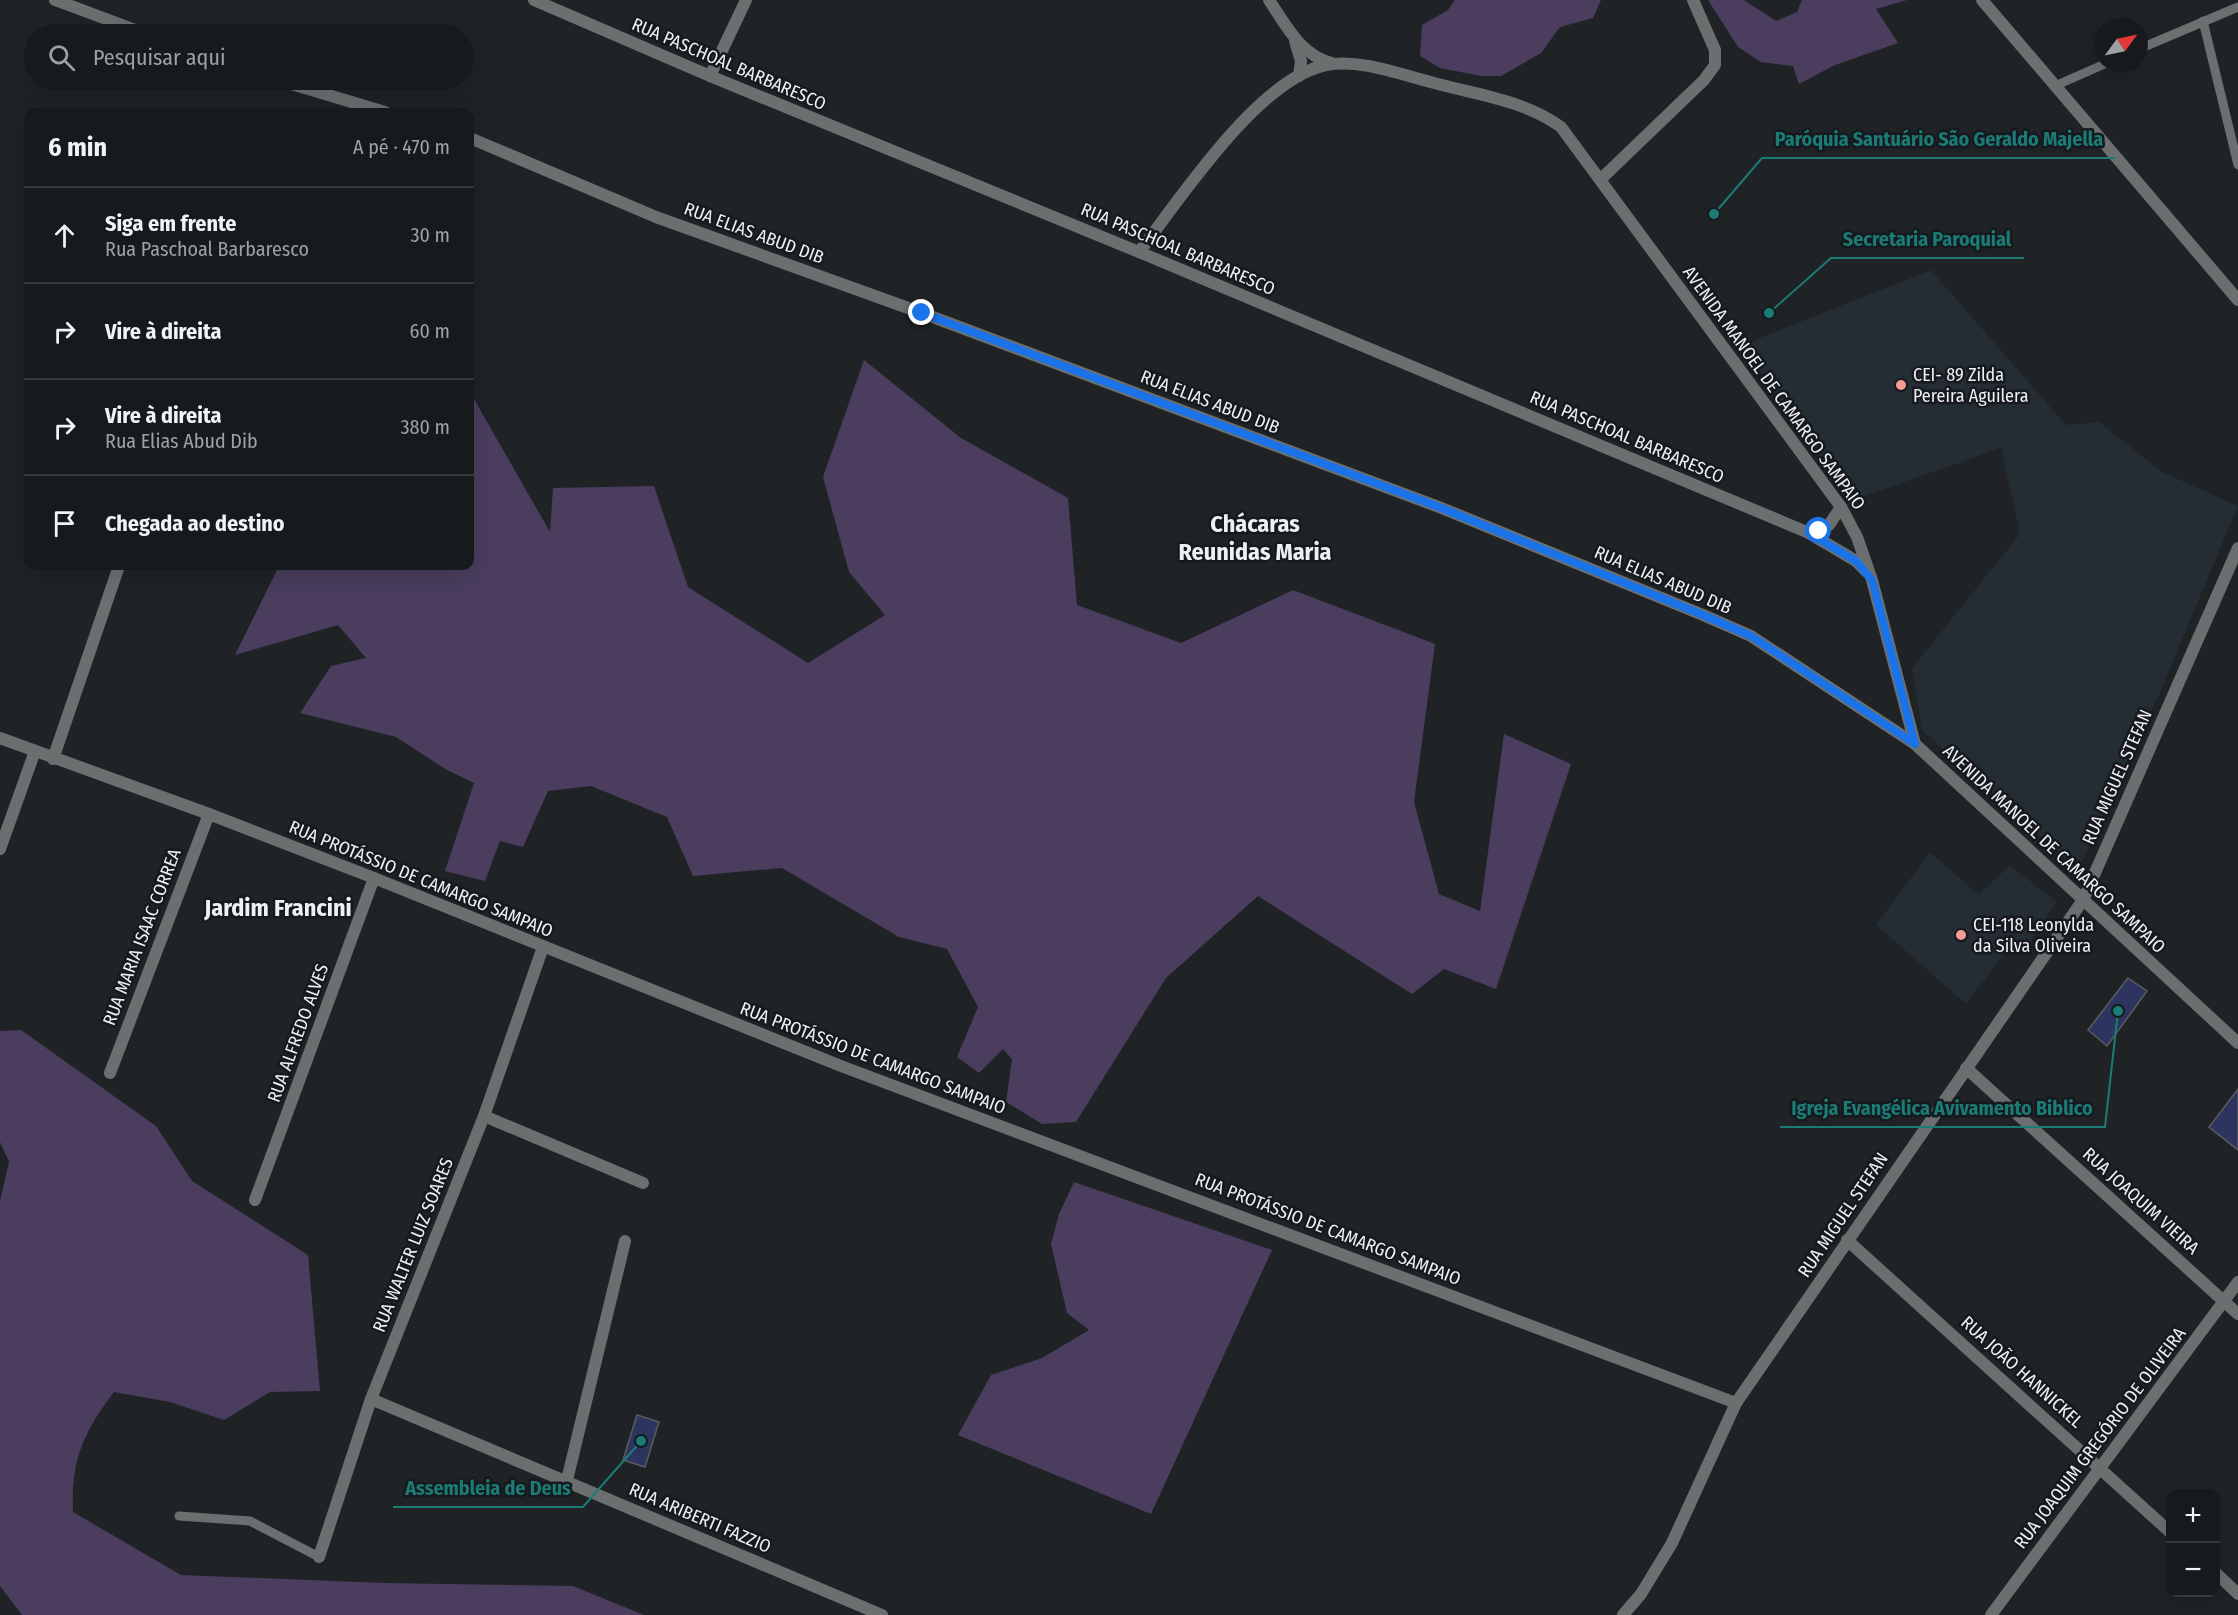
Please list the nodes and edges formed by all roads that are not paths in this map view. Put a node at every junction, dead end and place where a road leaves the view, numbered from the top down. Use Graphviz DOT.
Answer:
graph roads {
  1 [pos="55,0"];
  2 [pos="534,0"];
  3 [pos="746,0"];
  4 [pos="1269,0"];
  5 [pos="1693,0"];
  6 [pos="1982,0"];
  7 [pos="2238,7"];
  8 [pos="2203,21"];
  9 [pos="119,24"];
  10 [pos="1289,29"];
  11 [pos="2148,45"];
  12 [pos="1336,64"];
  13 [pos="2094,69"];
  14 [pos="710,76"];
  15 [pos="1299,76"];
  16 [pos="2056,85"];
  17 [pos="311,90"];
  18 [pos="372,108"];
  19 [pos="474,140"];
  20 [pos="2238,165"];
  21 [pos="1601,179"];
  22 [pos="1139,252"];
  23 [pos="2238,300"];
  24 [pos="1841,507"];
  25 [pos="1809,533"];
  26 [pos="2238,548"];
  27 [pos="118,570"];
  28 [pos="1872,580"];
  29 [pos="0,738"];
  30 [pos="1915,744"];
  31 [pos="35,751"];
  32 [pos="53,759"];
  33 [pos="208,814"];
  34 [pos="0,849"];
  35 [pos="374,878"];
  36 [pos="2083,900"];
  37 [pos="543,947"];
  38 [pos="2238,1043"];
  39 [pos="1966,1068"];
  40 [pos="110,1073"];
  41 [pos="484,1116"];
  42 [pos="643,1183"];
  43 [pos="255,1200"];
  44 [pos="1848,1240"];
  45 [pos="625,1241"];
  46 [pos="2238,1282"];
  47 [pos="2223,1301"];
  48 [pos="2238,1314"];
  49 [pos="371,1399"];
  50 [pos="1736,1403"];
  51 [pos="2100,1468"];
  52 [pos="567,1480"];
  53 [pos="179,1516"];
  54 [pos="2166,1528"];
  55 [pos="319,1557"];
  56 [pos="2220,1577"];
  57 [pos="2238,1594"];
  58 [pos="882,1615"];
  59 [pos="1623,1615"];
  60 [pos="1990,1615"];
  1 -- 9 [label="street"];
  2 -- 14 [label="street, RUA PASCHOAL BARBARESCO"];
  3 -- 14 [label="street"];
  4 -- 10 [label="street, AVENIDA MANOEL DE CAMARGO SAMPAIO"];
  5 -- 21 [label="street"];
  6 -- 16 [label="street"];
  7 -- 8 [label="lane"];
  8 -- 11 [label="lane"];
  8 -- 20 [label="lane"];
  10 -- 12 [label="street, AVENIDA MANOEL DE CAMARGO SAMPAIO"];
  10 -- 15 [label="street, AVENIDA MANOEL DE CAMARGO SAMPAIO"];
  12 -- 15 [label="street, AVENIDA MANOEL DE CAMARGO SAMPAIO"];
  12 -- 21 [label="street, AVENIDA MANOEL DE CAMARGO SAMPAIO"];
  13 -- 16 [label="lane"];
  14 -- 22 [label="street, RUA PASCHOAL BARBARESCO"];
  15 -- 22 [label="street, AVENIDA MANOEL DE CAMARGO SAMPAIO"];
  16 -- 23 [label="street"];
  17 -- 18 [label="street"];
  19 -- 30 [label="street, RUA ELIAS ABUD DIB"];
  21 -- 24 [label="street, AVENIDA MANOEL DE CAMARGO SAMPAIO"];
  22 -- 25 [label="street, RUA PASCHOAL BARBARESCO"];
  24 -- 25 [label="street"];
  24 -- 28 [label="street, AVENIDA MANOEL DE CAMARGO SAMPAIO"];
  25 -- 28 [label="street, RUA PASCHOAL BARBARESCO"];
  26 -- 36 [label="street, RUA MIGUEL STEFAN"];
  27 -- 32 [label="street"];
  28 -- 30 [label="street, AVENIDA MANOEL DE CAMARGO SAMPAIO"];
  29 -- 31 [label="street, RUA PROTÁSSIO DE CAMARGO SAMPAIO"];
  30 -- 36 [label="street, AVENIDA MANOEL DE CAMARGO SAMPAIO"];
  31 -- 32 [label="street, RUA PROTÁSSIO DE CAMARGO SAMPAIO"];
  31 -- 34 [label="street"];
  32 -- 33 [label="street, RUA PROTÁSSIO DE CAMARGO SAMPAIO"];
  33 -- 35 [label="street, RUA PROTÁSSIO DE CAMARGO SAMPAIO"];
  33 -- 40 [label="street, RUA MARIA ISAAC CORREA"];
  35 -- 37 [label="street, RUA PROTÁSSIO DE CAMARGO SAMPAIO"];
  35 -- 43 [label="street, RUA ALFREDO ALVES"];
  36 -- 38 [label="street, AVENIDA MANOEL DE CAMARGO SAMPAIO"];
  36 -- 39 [label="street, RUA MIGUEL STEFAN"];
  37 -- 41 [label="street, RUA WALTER LUIZ SOARES"];
  37 -- 50 [label="street, RUA PROTÁSSIO DE CAMARGO SAMPAIO"];
  39 -- 44 [label="street, RUA MIGUEL STEFAN"];
  39 -- 47 [label="street, RUA JOAQUIM VIEIRA"];
  41 -- 42 [label="street"];
  41 -- 49 [label="street, RUA WALTER LUIZ SOARES"];
  44 -- 50 [label="street, RUA MIGUEL STEFAN"];
  44 -- 51 [label="street, RUA JOÃO HANNICKEL"];
  45 -- 52 [label="street"];
  46 -- 47 [label="street, RUA JOAQUIM GREGÓRIO DE OLIVEIRA"];
  47 -- 48 [label="street, RUA JOAQUIM VIEIRA"];
  47 -- 51 [label="street, RUA JOAQUIM GREGÓRIO DE OLIVEIRA"];
  49 -- 52 [label="street, RUA ARIBERTI FAZZIO"];
  49 -- 55 [label="street, RUA WALTER LUIZ SOARES"];
  50 -- 59 [label="street, RUA MIGUEL STEFAN"];
  51 -- 54 [label="street, RUA JOÃO HANNICKEL"];
  51 -- 60 [label="street, RUA JOAQUIM GREGÓRIO DE OLIVEIRA"];
  52 -- 58 [label="street, RUA ARIBERTI FAZZIO"];
  53 -- 55 [label="lane"];
  56 -- 57 [label="street"];
}
